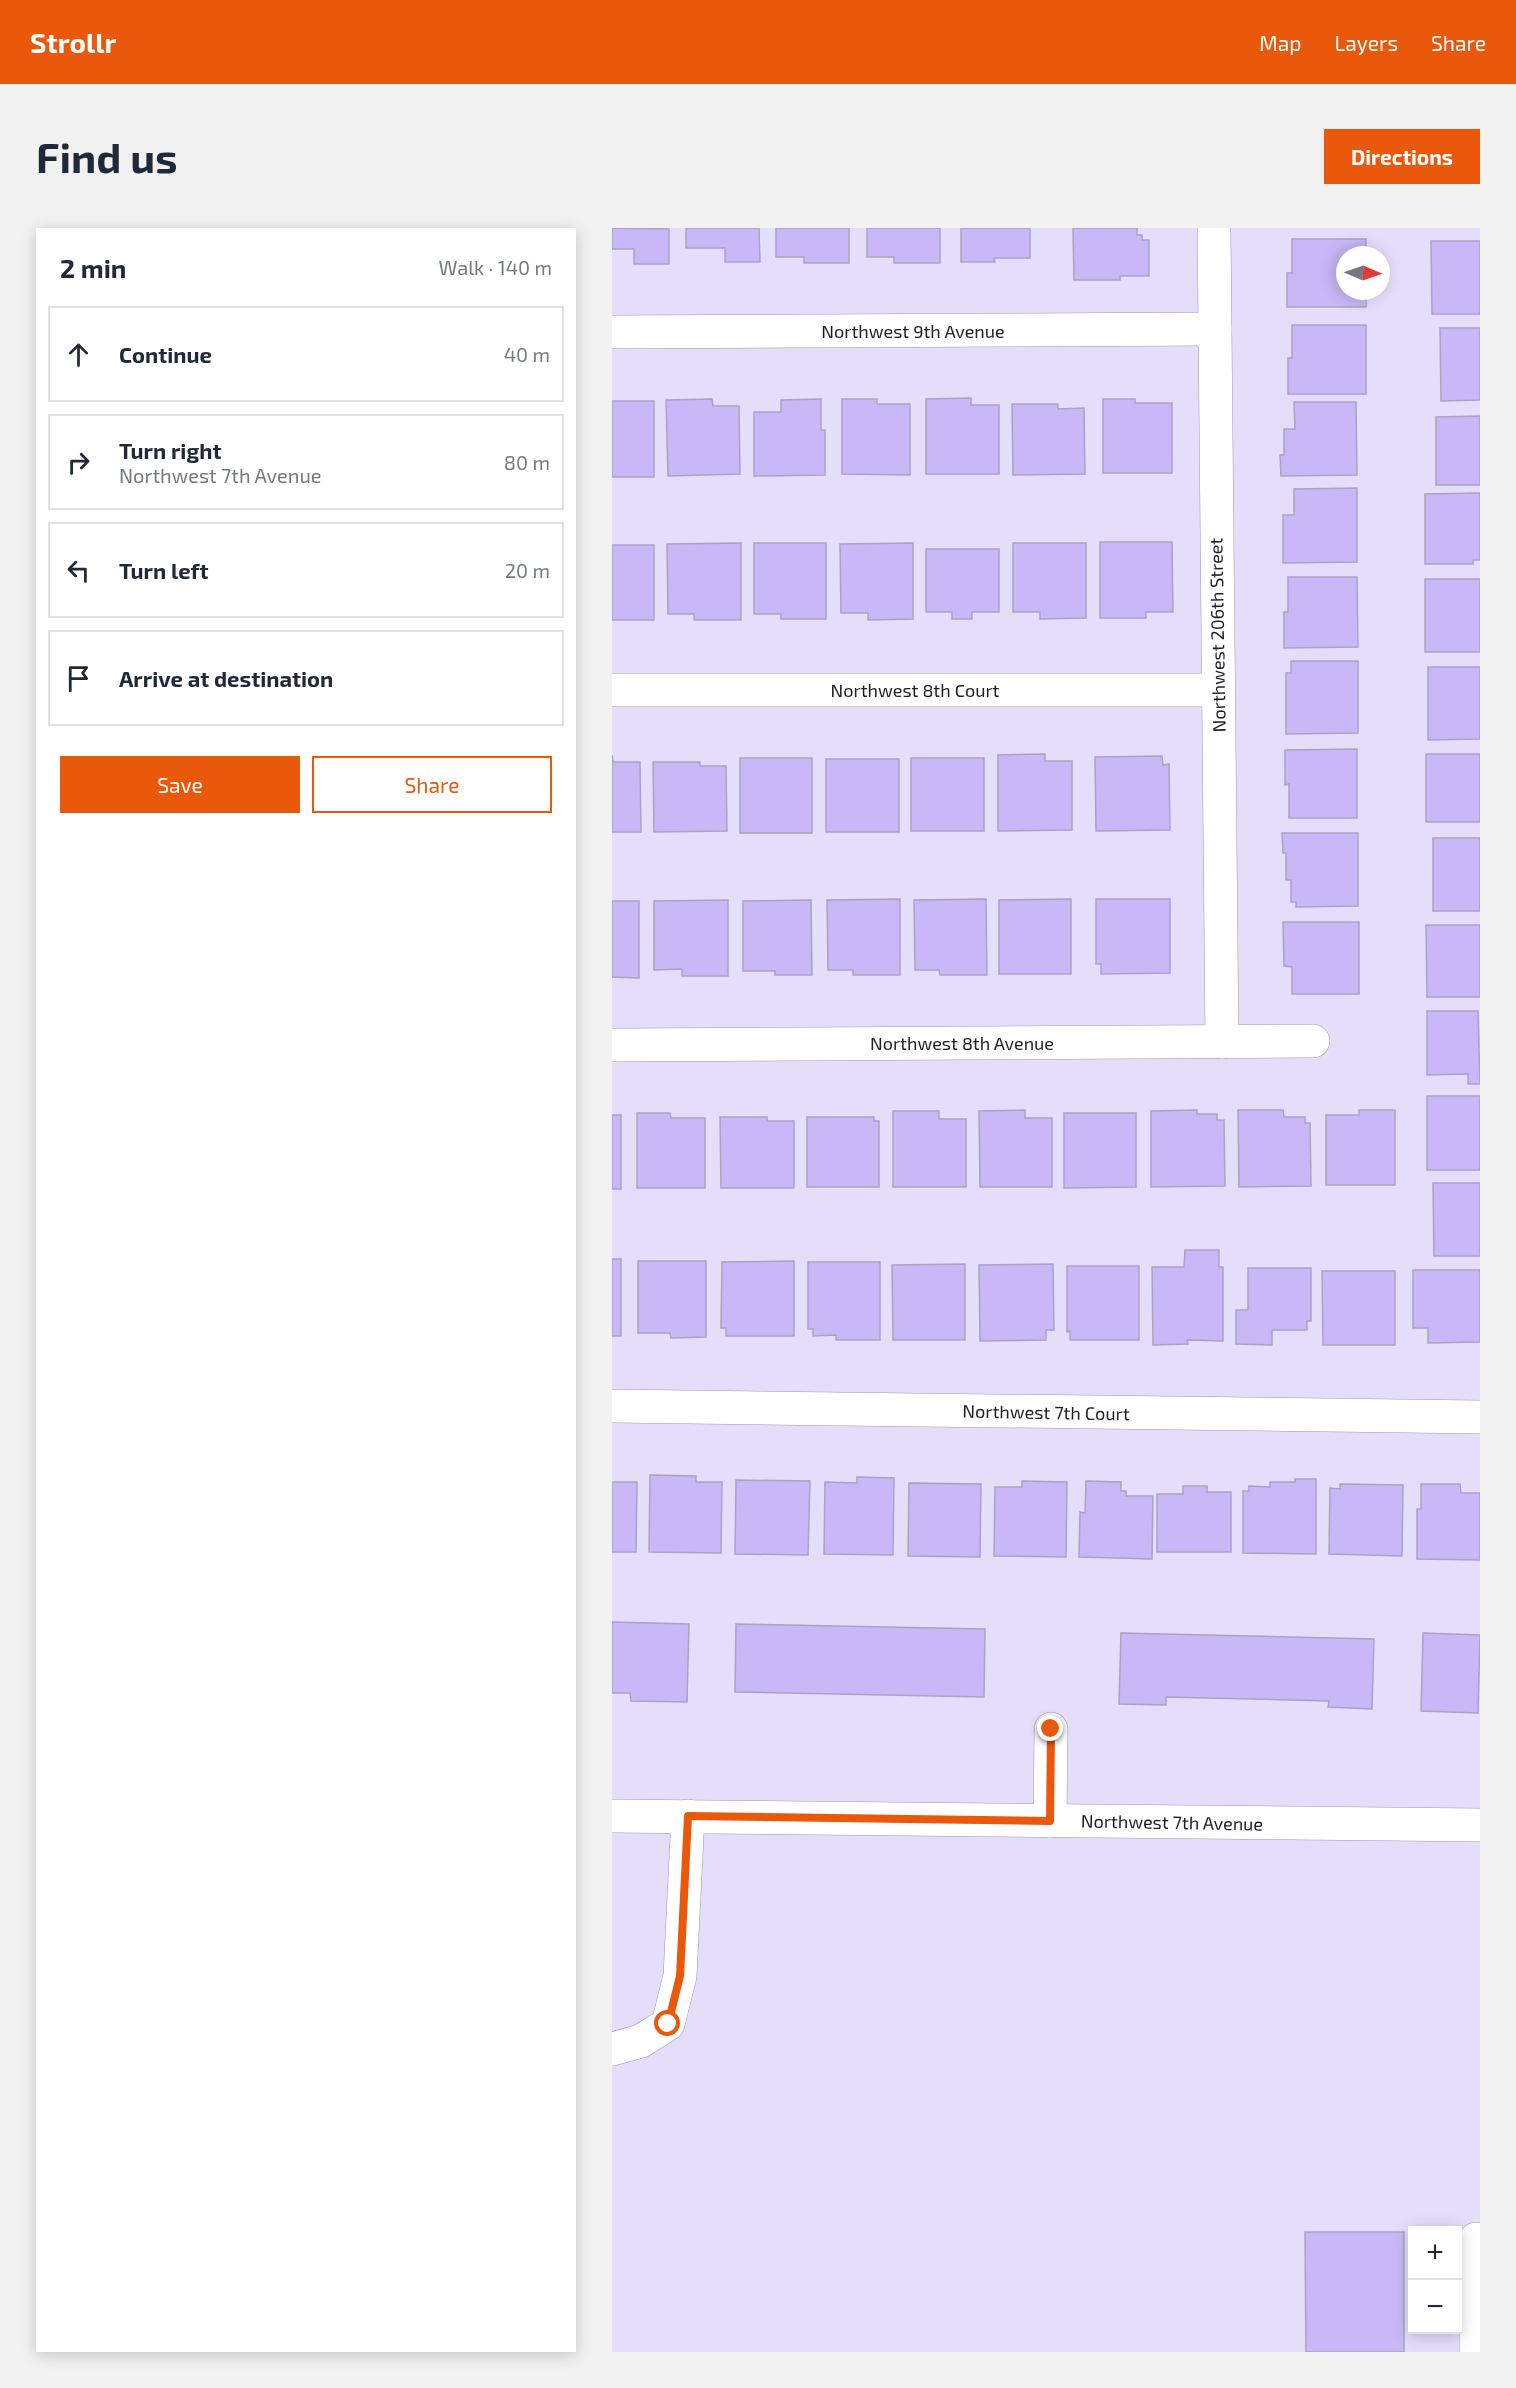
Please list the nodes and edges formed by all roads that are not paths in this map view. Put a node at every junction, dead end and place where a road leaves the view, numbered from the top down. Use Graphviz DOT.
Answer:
graph roads {
  1 [pos="1214,228"];
  2 [pos="1215,329"];
  3 [pos="612,332"];
  4 [pos="612,690"];
  5 [pos="1218,690"];
  6 [pos="1313,1041"];
  7 [pos="1222,1042"];
  8 [pos="612,1045"];
  9 [pos="612,1406"];
  10 [pos="1480,1417"];
  11 [pos="1051,1729"];
  12 [pos="612,1816"];
  13 [pos="688,1816"];
  14 [pos="1050,1821"];
  15 [pos="1480,1825"];
  16 [pos="612,2049"];
  17 [pos="1476,2239"];
  18 [pos="1476,2352"];
  1 -- 2 [label="street, Northwest 206th Street"];
  2 -- 3 [label="street, Northwest 9th Avenue"];
  2 -- 5 [label="street, Northwest 206th Street"];
  4 -- 5 [label="street, Northwest 8th Court"];
  5 -- 7 [label="street, Northwest 206th Street"];
  6 -- 7 [label="street, Northwest 8th Avenue"];
  7 -- 8 [label="street, Northwest 8th Avenue"];
  9 -- 10 [label="street, Northwest 7th Court"];
  11 -- 14 [label="street"];
  12 -- 13 [label="street, Northwest 7th Avenue"];
  13 -- 14 [label="street, Northwest 7th Avenue"];
  13 -- 16 [label="street"];
  14 -- 15 [label="street, Northwest 7th Avenue"];
  17 -- 18 [label="street"];
}
